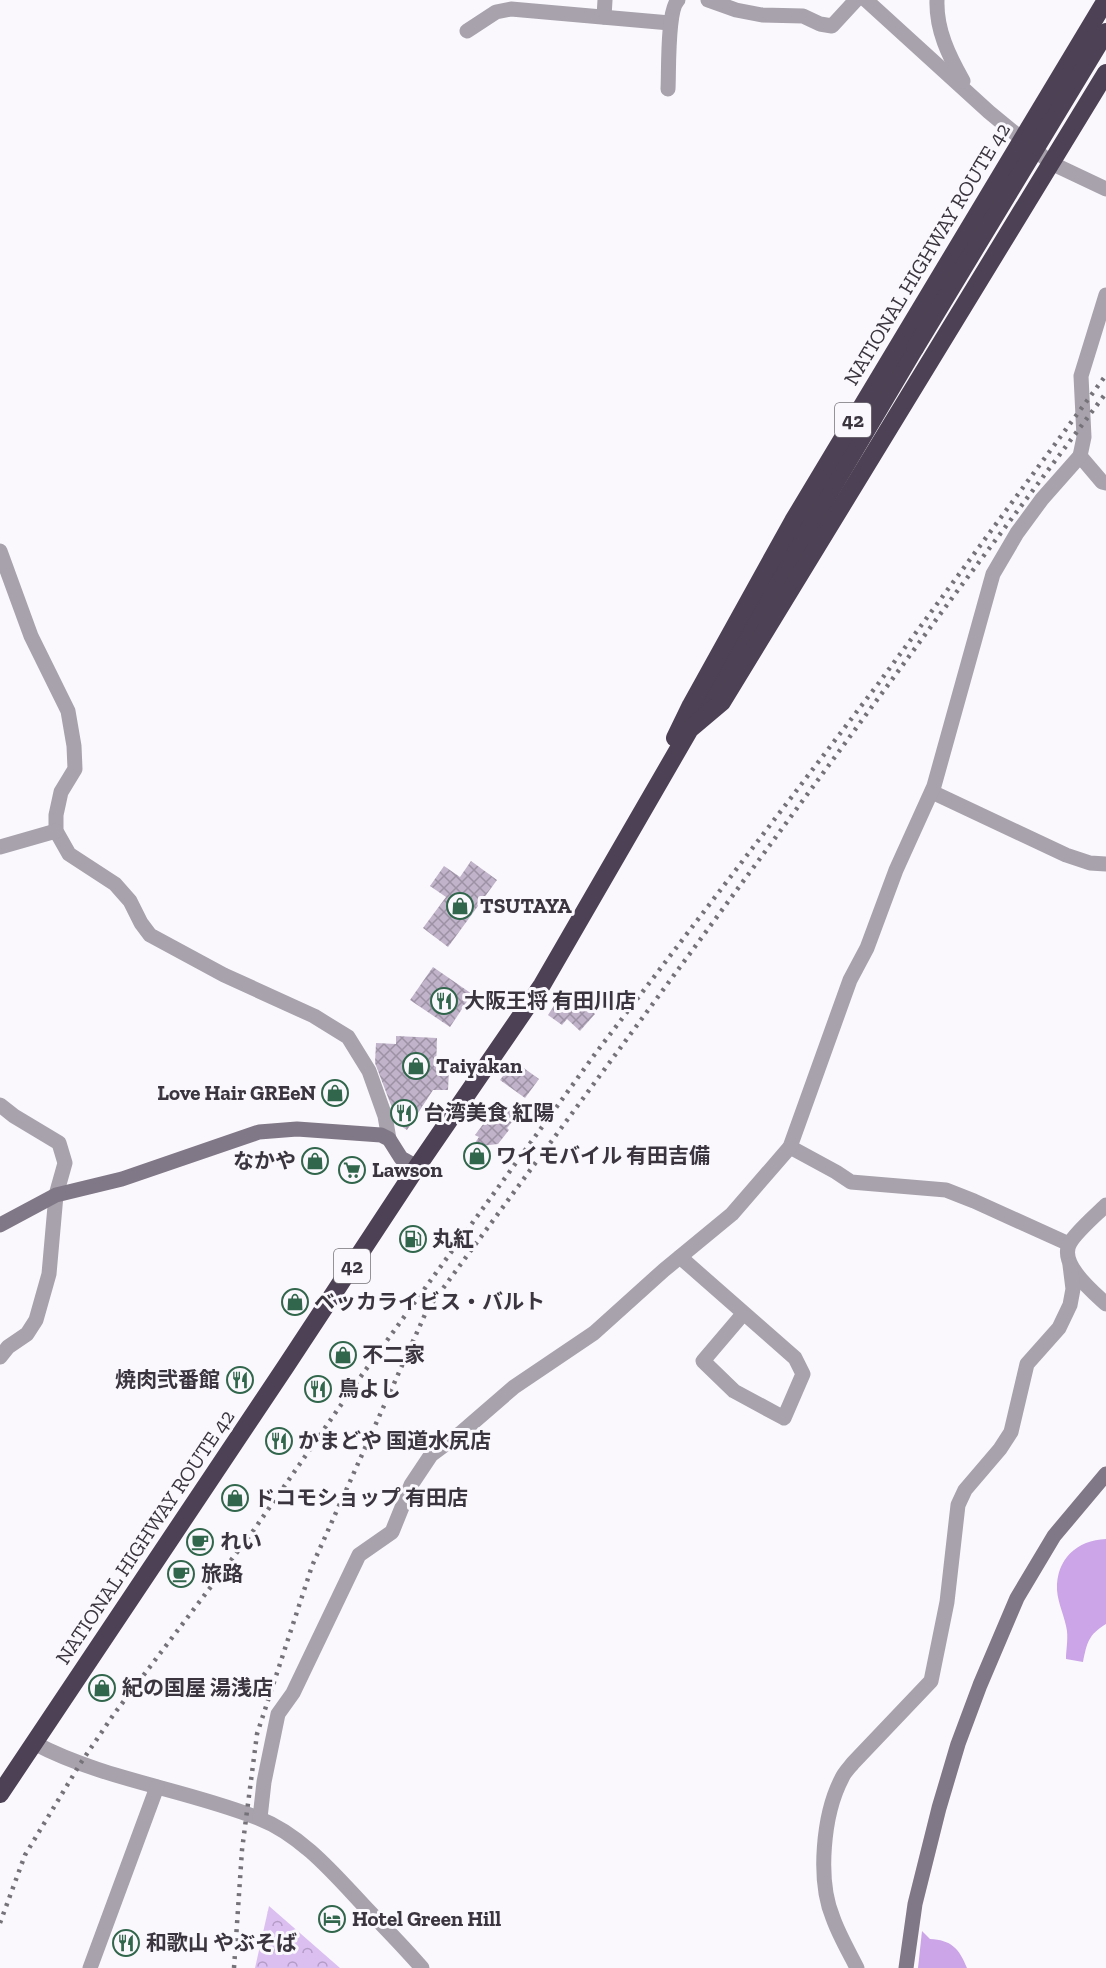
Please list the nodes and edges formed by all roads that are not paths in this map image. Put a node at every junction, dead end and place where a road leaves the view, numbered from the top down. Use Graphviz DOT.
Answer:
graph roads {
  1 [pos="606,0"];
  2 [pos="678,0"];
  3 [pos="708,0"];
  4 [pos="856,0"];
  5 [pos="866,0"];
  6 [pos="937,0"];
  7 [pos="1106,0"];
  8 [pos="507,5"];
  9 [pos="604,17"];
  10 [pos="670,23"];
  11 [pos="467,31"];
  12 [pos="1106,32"];
  13 [pos="1106,73"];
  14 [pos="668,89"];
  15 [pos="970,93"];
  16 [pos="1022,140"];
  17 [pos="1051,163"];
  18 [pos="1106,189"];
  19 [pos="1106,295"];
  20 [pos="1080,456"];
  21 [pos="1106,483"];
  22 [pos="0,551"];
  23 [pos="690,729"];
  24 [pos="932,792"];
  25 [pos="56,831"];
  26 [pos="0,847"];
  27 [pos="621,851"];
  28 [pos="1106,864"];
  29 [pos="0,1105"];
  30 [pos="389,1139"];
  31 [pos="790,1147"];
  32 [pos="417,1167"];
  33 [pos="56,1196"];
  34 [pos="1106,1205"];
  35 [pos="0,1225"];
  36 [pos="1069,1244"];
  37 [pos="680,1257"];
  38 [pos="1070,1265"];
  39 [pos="1106,1304"];
  40 [pos="743,1314"];
  41 [pos="0,1357"];
  42 [pos="1106,1474"];
  43 [pos="34,1743"];
  44 [pos="157,1787"];
  45 [pos="0,1794"];
  46 [pos="260,1818"];
  47 [pos="90,1968"];
  48 [pos="422,1968"];
  49 [pos="857,1968"];
  50 [pos="906,1968"];
  1 -- 9 [label="street"];
  2 -- 10 [label="street"];
  3 -- 4 [label="street"];
  5 -- 15 [label="street"];
  6 -- 15 [label="street"];
  7 -- 16 [label="highway, NATIONAL HIGHWAY ROUTE 42 / 42"];
  8 -- 9 [label="street"];
  8 -- 11 [label="street"];
  9 -- 10 [label="street"];
  10 -- 14 [label="street"];
  12 -- 23 [label="highway, bridge"];
  13 -- 17 [label="highway, NATIONAL HIGHWAY ROUTE 42 / 42"];
  15 -- 16 [label="street"];
  16 -- 17 [label="street"];
  16 -- 27 [label="highway, NATIONAL HIGHWAY ROUTE 42 / 42"];
  17 -- 18 [label="street"];
  17 -- 23 [label="highway, NATIONAL HIGHWAY ROUTE 42 / 42"];
  19 -- 20 [label="street"];
  20 -- 21 [label="street"];
  20 -- 24 [label="street"];
  22 -- 25 [label="street"];
  23 -- 27 [label="highway, NATIONAL HIGHWAY ROUTE 42 / 42"];
  24 -- 28 [label="street"];
  24 -- 31 [label="street"];
  25 -- 26 [label="street"];
  25 -- 30 [label="street"];
  27 -- 32 [label="highway, NATIONAL HIGHWAY ROUTE 42 / 42"];
  29 -- 33 [label="street"];
  30 -- 32 [label="street"];
  30 -- 33 [label="street"];
  31 -- 36 [label="street"];
  31 -- 37 [label="street"];
  32 -- 43 [label="highway, NATIONAL HIGHWAY ROUTE 42 / 42"];
  33 -- 35 [label="street"];
  33 -- 41 [label="street"];
  34 -- 36 [label="street"];
  36 -- 38 [label="street"];
  37 -- 40 [label="street"];
  37 -- 46 [label="street"];
  38 -- 39 [label="street"];
  38 -- 49 [label="street"];
  40 -- 40 [label="street"];
  42 -- 50 [label="street"];
  43 -- 44 [label="street"];
  43 -- 45 [label="highway, NATIONAL HIGHWAY ROUTE 42 / 42"];
  44 -- 46 [label="street"];
  44 -- 47 [label="street"];
  46 -- 48 [label="street"];
}
